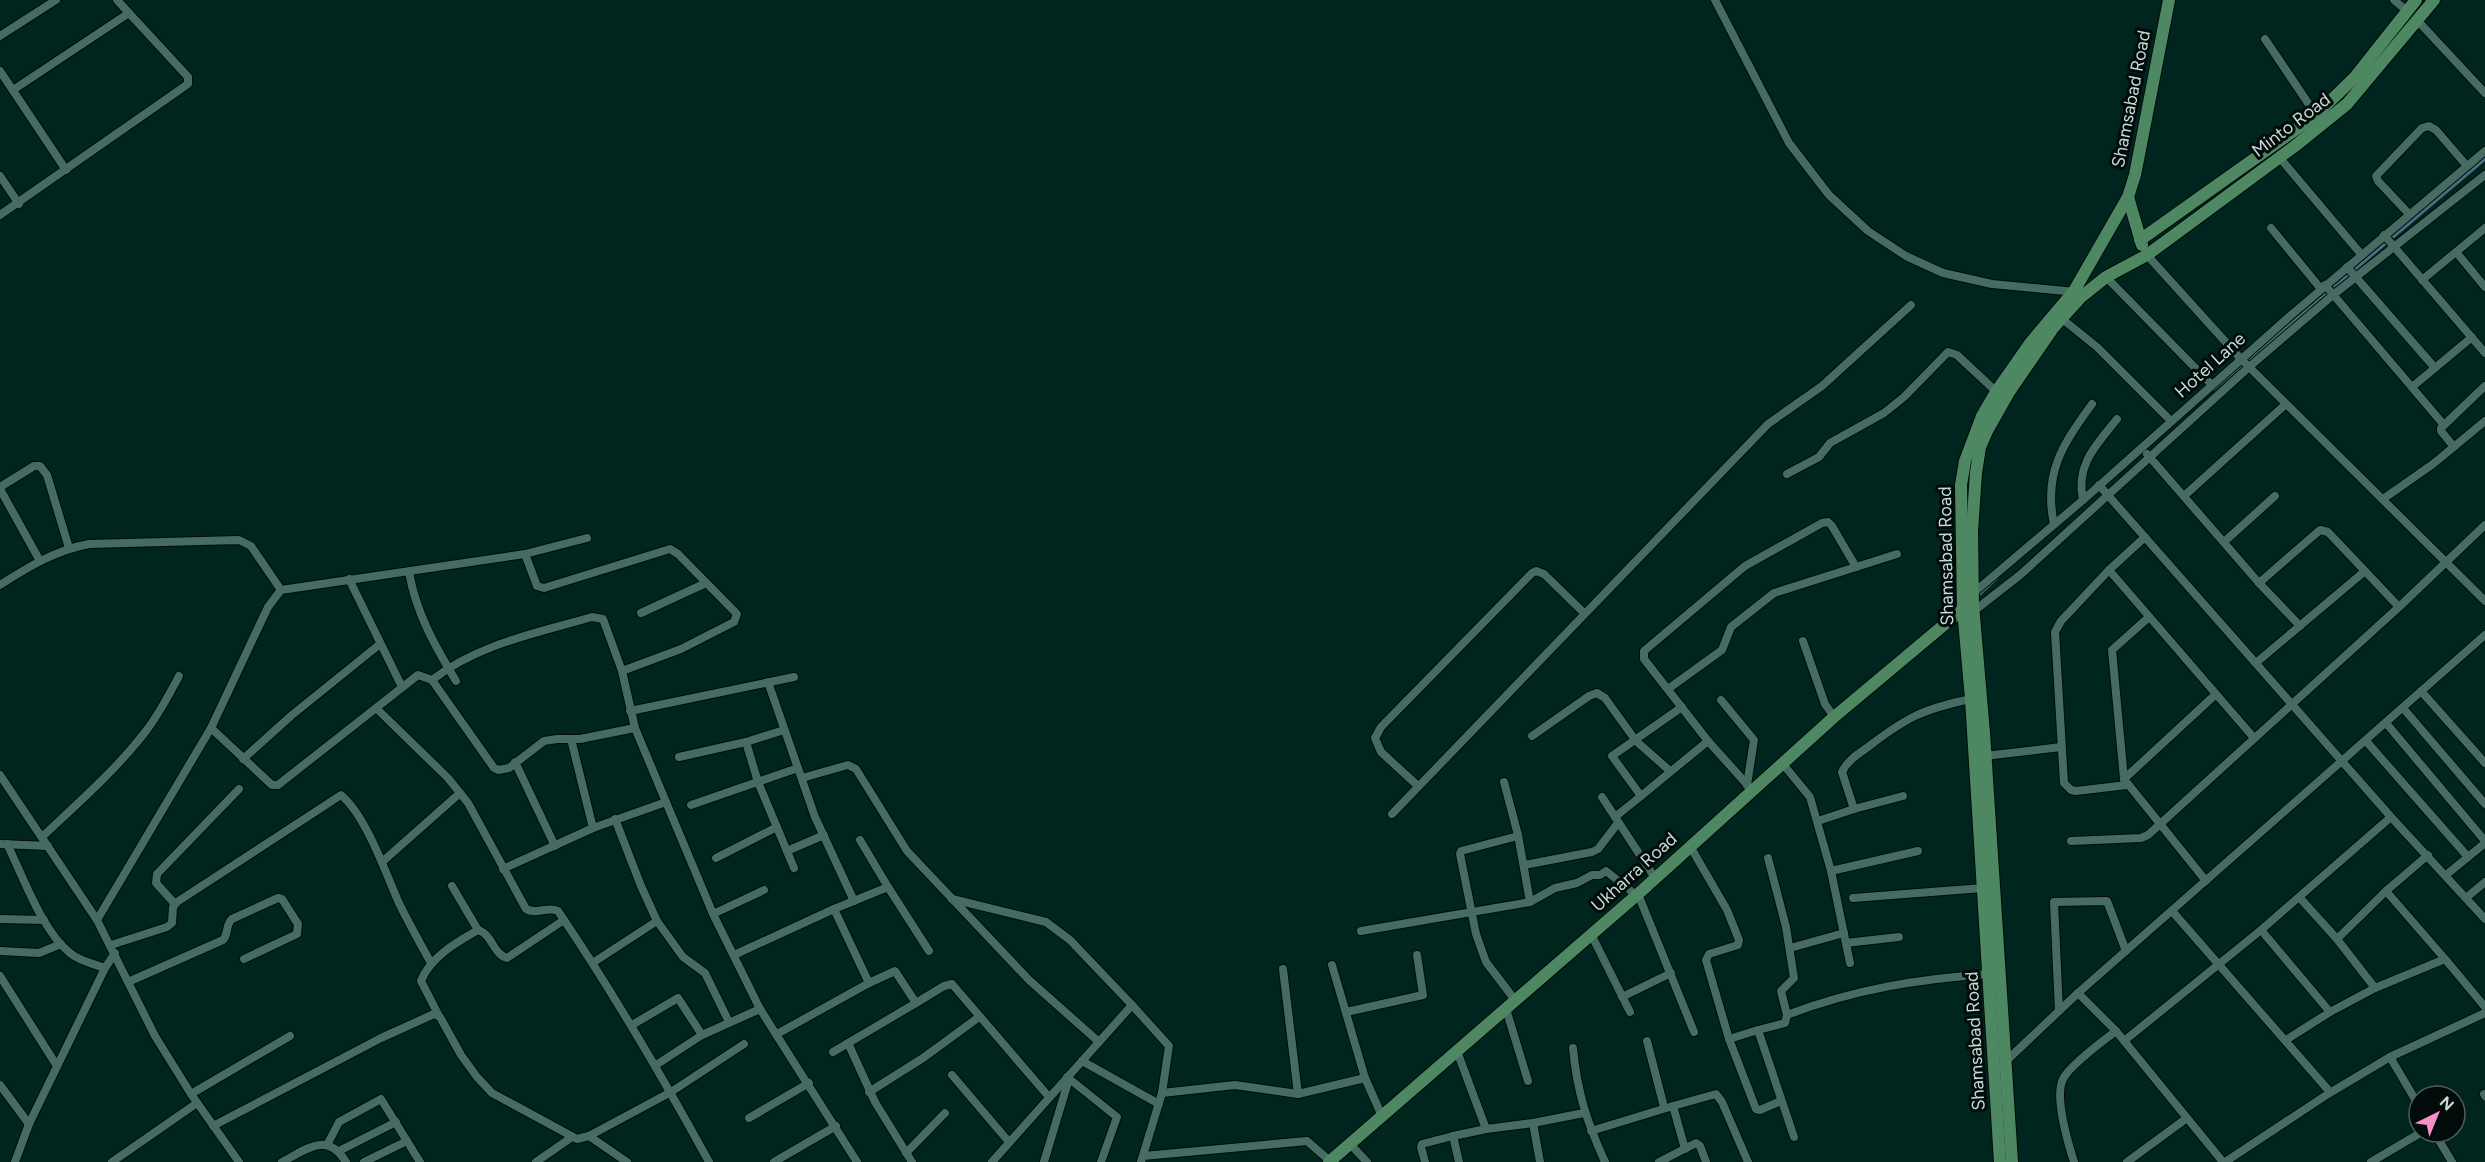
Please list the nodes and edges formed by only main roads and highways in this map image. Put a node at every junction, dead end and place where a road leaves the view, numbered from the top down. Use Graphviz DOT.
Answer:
graph roads {
  1 [pos="2169,0"];
  2 [pos="2416,0"];
  3 [pos="2434,0"];
  4 [pos="2128,197"];
  5 [pos="2140,240"];
  6 [pos="2147,255"];
  7 [pos="2077,294"];
  8 [pos="2000,396"];
  9 [pos="1967,612"];
  10 [pos="1999,1064"];
  11 [pos="1330,1161"];
  12 [pos="2000,1162"];
  13 [pos="2012,1162"];
  1 -- 4 [label="main road, Shamsabad Road"];
  2 -- 5 [label="main road, Minto Road"];
  3 -- 6 [label="main road, Minto Road"];
  4 -- 5 [label="main road"];
  4 -- 7 [label="main road, Shamsabad Road"];
  5 -- 6 [label="main road"];
  6 -- 7 [label="main road, Minto Road"];
  7 -- 8 [label="main road, Shamsabad Road"];
  7 -- 8 [label="main road, Shamsabad Road"];
  8 -- 9 [label="main road, Shamsabad Road"];
  8 -- 9 [label="main road, Shamsabad Road"];
  9 -- 10 [label="main road, Shamsabad Road"];
  9 -- 10 [label="main road, Shamsabad Road"];
  9 -- 11 [label="main road, Ukharra Road"];
  10 -- 12 [label="main road, Shamsabad Road"];
  10 -- 13 [label="main road, Shamsabad Road"];
}
